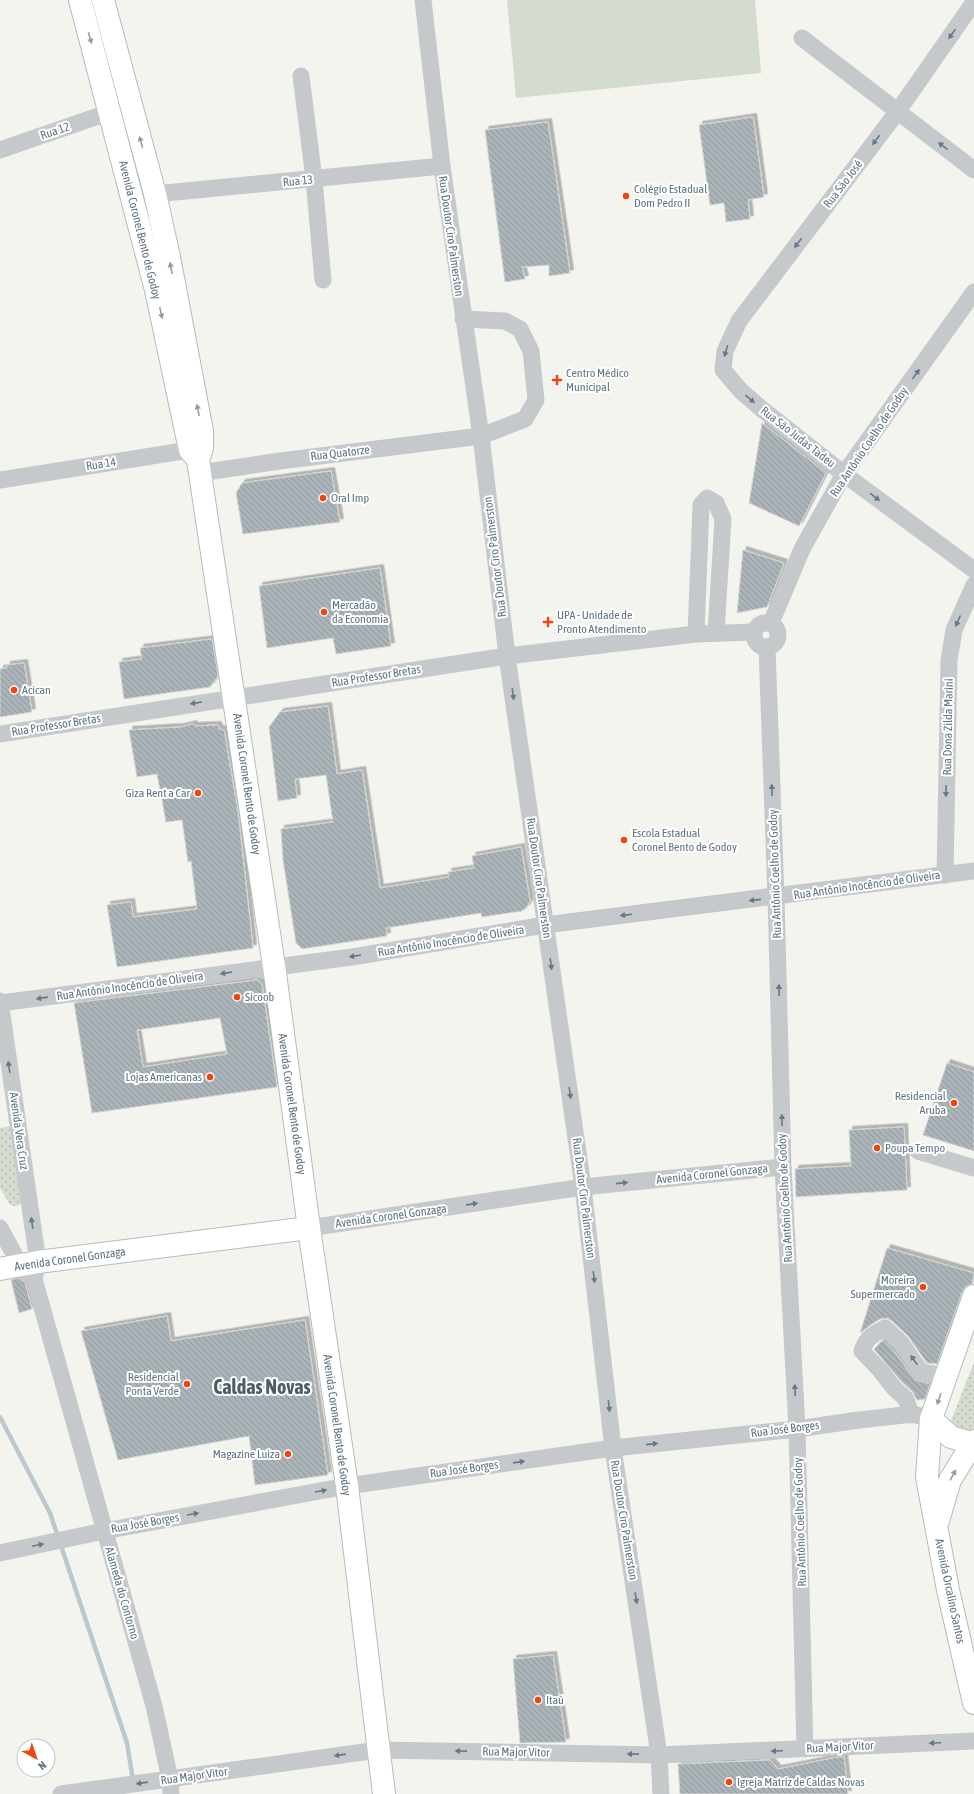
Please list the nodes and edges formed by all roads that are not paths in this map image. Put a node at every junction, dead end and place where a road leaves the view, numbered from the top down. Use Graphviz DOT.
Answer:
graph roads {
  1 [pos="80,0"];
  2 [pos="102,0"];
  3 [pos="423,0"];
  4 [pos="974,2"];
  5 [pos="802,38"];
  6 [pos="301,76"];
  7 [pos="898,111"];
  8 [pos="110,112"];
  9 [pos="0,150"];
  10 [pos="442,166"];
  11 [pos="974,170"];
  12 [pos="314,179"];
  13 [pos="155,194"];
  14 [pos="323,280"];
  15 [pos="974,292"];
  16 [pos="463,319"];
  17 [pos="723,370"];
  18 [pos="481,436"];
  19 [pos="198,458"];
  20 [pos="844,474"];
  21 [pos="0,480"];
  22 [pos="974,570"];
  23 [pos="974,585"];
  24 [pos="771,624"];
  25 [pos="716,632"];
  26 [pos="754,632"];
  27 [pos="696,634"];
  28 [pos="767,648"];
  29 [pos="507,656"];
  30 [pos="234,697"];
  31 [pos="0,734"];
  32 [pos="974,871"];
  33 [pos="945,875"];
  34 [pos="776,897"];
  35 [pos="546,926"];
  36 [pos="274,966"];
  37 [pos="0,1003"];
  38 [pos="918,1151"];
  39 [pos="783,1167"];
  40 [pos="974,1168"];
  41 [pos="583,1187"];
  42 [pos="0,1228"];
  43 [pos="308,1228"];
  44 [pos="23,1269"];
  45 [pos="974,1296"];
  46 [pos="965,1346"];
  47 [pos="946,1376"];
  48 [pos="921,1417"];
  49 [pos="797,1429"];
  50 [pos="973,1442"];
  51 [pos="613,1448"];
  52 [pos="347,1486"];
  53 [pos="936,1526"];
  54 [pos="104,1531"];
  55 [pos="0,1553"];
  56 [pos="974,1703"];
  57 [pos="974,1741"];
  58 [pos="805,1749"];
  59 [pos="378,1750"];
  60 [pos="659,1755"];
  61 [pos="171,1786"];
  62 [pos="60,1794"];
  63 [pos="384,1794"];
  64 [pos="661,1794"];
  1 -- 8 [label="main road, Avenida Coronel Bento de Godoy, one-way"];
  13 -- 2 [label="main road, Avenida Coronel Bento de Godoy, one-way"];
  3 -- 10 [label="street, Rua Doutor Ciro Palmerston"];
  4 -- 7 [label="street, Rua São José, one-way"];
  5 -- 7 [label="street"];
  6 -- 12 [label="street"];
  11 -- 7 [label="street, one-way"];
  7 -- 17 [label="street, Rua São José, one-way"];
  8 -- 9 [label="street, Rua 12"];
  8 -- 19 [label="main road, Avenida Coronel Bento de Godoy, one-way"];
  10 -- 12 [label="street, Rua 13"];
  10 -- 16 [label="street, Rua Doutor Ciro Palmerston"];
  12 -- 13 [label="street, Rua 13"];
  12 -- 14 [label="street"];
  19 -- 13 [label="main road, Avenida Coronel Bento de Godoy, one-way"];
  20 -- 15 [label="street, Rua Antônio Coelho de Godoy, one-way"];
  16 -- 18 [label="street, Rua Doutor Ciro Palmerston"];
  16 -- 18 [label="street, Rua Quatorze"];
  17 -- 20 [label="street, Rua São Judas Tadeu, one-way"];
  18 -- 19 [label="street, Rua Quatorze"];
  18 -- 29 [label="street, Rua Doutor Ciro Palmerston"];
  19 -- 21 [label="street, Rua 14"];
  19 -- 30 [label="main road, Avenida Coronel Bento de Godoy"];
  20 -- 22 [label="street, Rua São Judas Tadeu, one-way"];
  20 -- 24 [label="street, Rua Antônio Coelho de Godoy"];
  23 -- 33 [label="street, Rua Dona Zilda Marini, one-way"];
  24 -- 26 [label="street"];
  24 -- 28 [label="street"];
  25 -- 26 [label="street, Rua Professor Bretas"];
  25 -- 27 [label="street, Rua Professor Bretas"];
  25 -- 27 [label="street"];
  26 -- 28 [label="street"];
  27 -- 29 [label="street, Rua Professor Bretas"];
  34 -- 28 [label="street, Rua Antônio Coelho de Godoy, one-way"];
  29 -- 30 [label="street, Rua Professor Bretas"];
  29 -- 35 [label="street, Rua Doutor Ciro Palmerston, one-way"];
  30 -- 31 [label="street, Rua Professor Bretas, one-way"];
  30 -- 36 [label="main road, Avenida Coronel Bento de Godoy"];
  32 -- 33 [label="street, Rua Antônio Inocêncio de Oliveira"];
  33 -- 34 [label="street, Rua Antônio Inocêncio de Oliveira"];
  34 -- 35 [label="street, Rua Antônio Inocêncio de Oliveira, one-way"];
  39 -- 34 [label="street, Rua Antônio Coelho de Godoy, one-way"];
  35 -- 36 [label="street, Rua Antônio Inocêncio de Oliveira, one-way"];
  35 -- 41 [label="street, Rua Doutor Ciro Palmerston, one-way"];
  36 -- 37 [label="street, Rua Antônio Inocêncio de Oliveira, one-way"];
  36 -- 43 [label="main road, Avenida Coronel Bento de Godoy"];
  44 -- 37 [label="street, Avenida Vera Cruz, one-way"];
  38 -- 40 [label="street"];
  41 -- 39 [label="street, Avenida Coronel Gonzaga, one-way"];
  49 -- 39 [label="street, Rua Antônio Coelho de Godoy, one-way"];
  43 -- 41 [label="street, Avenida Coronel Gonzaga, one-way"];
  41 -- 51 [label="street, Rua Doutor Ciro Palmerston, one-way"];
  42 -- 44 [label="street, Alameda do Contorno"];
  43 -- 44 [label="main road, Avenida Coronel Gonzaga"];
  43 -- 52 [label="main road, Avenida Coronel Bento de Godoy"];
  44 -- 54 [label="street, Alameda do Contorno"];
  45 -- 46 [label="main road, Avenida Orcalino Santos"];
  46 -- 47 [label="main road, Avenida Orcalino Santos"];
  47 -- 48 [label="main road, Avenida Orcalino Santos, one-way"];
  47 -- 48 [label="street, one-way"];
  48 -- 49 [label="street, Rua José Borges"];
  48 -- 50 [label="main road"];
  48 -- 53 [label="main road, Avenida Orcalino Santos"];
  51 -- 49 [label="street, Rua José Borges, one-way"];
  49 -- 58 [label="street, Rua Antônio Coelho de Godoy"];
  53 -- 50 [label="main road, one-way"];
  52 -- 51 [label="street, Rua José Borges, one-way"];
  51 -- 60 [label="street, Rua Doutor Ciro Palmerston, one-way"];
  54 -- 52 [label="street, Rua José Borges, one-way"];
  52 -- 59 [label="main road, Avenida Coronel Bento de Godoy"];
  53 -- 56 [label="main road, Avenida Orcalino Santos"];
  55 -- 54 [label="street, Rua José Borges, one-way"];
  54 -- 61 [label="street, Alameda do Contorno"];
  57 -- 58 [label="street, Rua Major Vitor, one-way"];
  58 -- 60 [label="street, Rua Major Vitor, one-way"];
  60 -- 59 [label="street, Rua Major Vitor, one-way"];
  59 -- 61 [label="street, Rua Major Vitor, one-way"];
  59 -- 63 [label="main road, Avenida Coronel Bento de Godoy"];
  60 -- 64 [label="street, Rua Doutor Ciro Palmerston"];
  61 -- 62 [label="street, Rua Major Vitor, one-way"];
}
